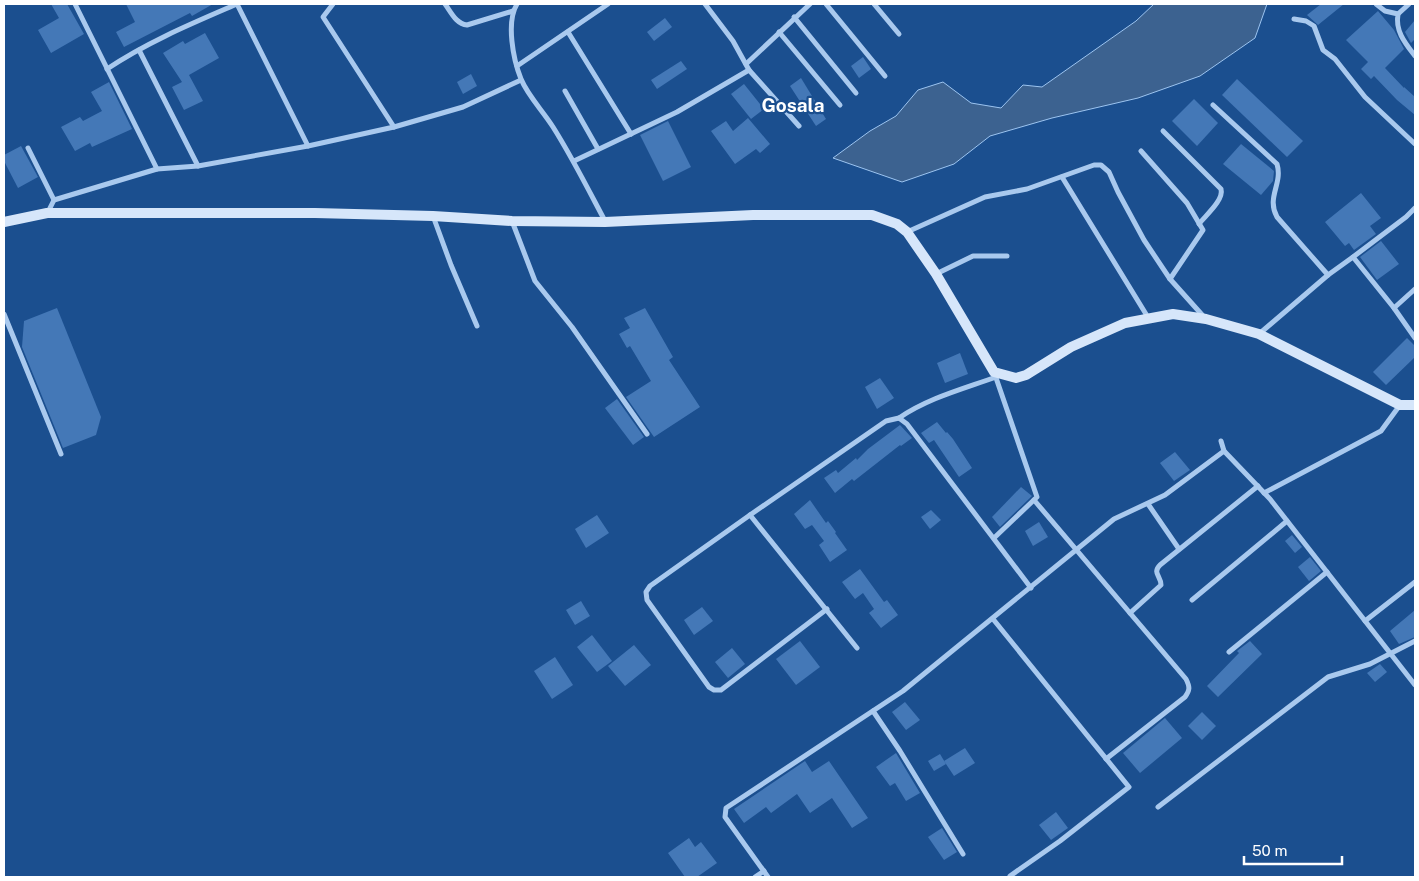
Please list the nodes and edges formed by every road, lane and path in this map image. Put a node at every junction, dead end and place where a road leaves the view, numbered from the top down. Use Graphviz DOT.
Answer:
graph roads {
  1 [pos="75,4"];
  2 [pos="237,4"];
  3 [pos="333,4"];
  4 [pos="445,4"];
  5 [pos="517,4"];
  6 [pos="608,4"];
  7 [pos="705,4"];
  8 [pos="810,4"];
  9 [pos="826,4"];
  10 [pos="874,4"];
  11 [pos="1376,4"];
  12 [pos="1409,4"];
  13 [pos="512,11"];
  14 [pos="1398,14"];
  15 [pos="794,17"];
  16 [pos="1294,19"];
  17 [pos="568,32"];
  18 [pos="779,32"];
  19 [pos="899,34"];
  20 [pos="139,50"];
  21 [pos="1415,56"];
  22 [pos="517,66"];
  23 [pos="747,67"];
  24 [pos="107,69"];
  25 [pos="885,76"];
  26 [pos="521,80"];
  27 [pos="565,91"];
  28 [pos="856,94"];
  29 [pos="840,105"];
  30 [pos="1214,105"];
  31 [pos="799,126"];
  32 [pos="394,127"];
  33 [pos="1164,131"];
  34 [pos="631,134"];
  35 [pos="1415,144"];
  36 [pos="308,146"];
  37 [pos="28,148"];
  38 [pos="598,149"];
  39 [pos="1141,151"];
  40 [pos="574,161"];
  41 [pos="198,166"];
  42 [pos="157,169"];
  43 [pos="1062,176"];
  44 [pos="54,200"];
  45 [pos="1415,208"];
  46 [pos="47,213"];
  47 [pos="433,216"];
  48 [pos="512,221"];
  49 [pos="4,222"];
  50 [pos="605,222"];
  51 [pos="1199,224"];
  52 [pos="907,232"];
  53 [pos="1007,256"];
  54 [pos="1353,257"];
  55 [pos="936,274"];
  56 [pos="1328,275"];
  57 [pos="1170,279"];
  58 [pos="1415,289"];
  59 [pos="1394,308"];
  60 [pos="4,314"];
  61 [pos="1149,319"];
  62 [pos="1206,319"];
  63 [pos="477,326"];
  64 [pos="1259,334"];
  65 [pos="1415,338"];
  66 [pos="995,374"];
  67 [pos="1400,405"];
  68 [pos="1415,405"];
  69 [pos="899,418"];
  70 [pos="647,434"];
  71 [pos="1221,441"];
  72 [pos="1224,450"];
  73 [pos="61,454"];
  74 [pos="1258,486"];
  75 [pos="1264,493"];
  76 [pos="1034,500"];
  77 [pos="1148,504"];
  78 [pos="750,515"];
  79 [pos="1287,521"];
  80 [pos="994,538"];
  81 [pos="1179,548"];
  82 [pos="1077,551"];
  83 [pos="1326,572"];
  84 [pos="1415,582"];
  85 [pos="1031,588"];
  86 [pos="1192,600"];
  87 [pos="827,609"];
  88 [pos="1130,613"];
  89 [pos="993,619"];
  90 [pos="1365,621"];
  91 [pos="1415,642"];
  92 [pos="857,648"];
  93 [pos="1228,652"];
  94 [pos="1391,654"];
  95 [pos="1415,686"];
  96 [pos="873,711"];
  97 [pos="1106,759"];
  98 [pos="1158,807"];
  99 [pos="963,854"];
  100 [pos="764,872"];
  101 [pos="1010,876"];
  102 [pos="755,877"];
  103 [pos="768,877"];
  1 -- 24 [label="street"];
  2 -- 20 [label="street"];
  2 -- 36 [label="street"];
  3 -- 32 [label="street"];
  4 -- 13 [label="street"];
  5 -- 13 [label="street"];
  6 -- 17 [label="street"];
  7 -- 23 [label="street"];
  8 -- 15 [label="street"];
  9 -- 25 [label="street"];
  10 -- 19 [label="street"];
  11 -- 14 [label="street"];
  12 -- 14 [label="street"];
  13 -- 22 [label="street"];
  14 -- 21 [label="street"];
  15 -- 18 [label="street"];
  15 -- 28 [label="street"];
  16 -- 35 [label="street"];
  17 -- 22 [label="street"];
  17 -- 34 [label="street"];
  18 -- 23 [label="street"];
  18 -- 29 [label="street"];
  20 -- 24 [label="street"];
  20 -- 41 [label="street"];
  22 -- 26 [label="street"];
  23 -- 31 [label="street"];
  23 -- 34 [label="street"];
  24 -- 42 [label="street"];
  26 -- 32 [label="street"];
  26 -- 40 [label="street"];
  27 -- 38 [label="street"];
  30 -- 56 [label="street"];
  32 -- 36 [label="street"];
  33 -- 51 [label="street"];
  34 -- 38 [label="street"];
  36 -- 41 [label="street"];
  37 -- 44 [label="street"];
  38 -- 40 [label="street"];
  39 -- 51 [label="street"];
  40 -- 50 [label="street"];
  41 -- 42 [label="street"];
  42 -- 44 [label="street"];
  43 -- 52 [label="street"];
  43 -- 57 [label="street"];
  43 -- 61 [label="street"];
  44 -- 46 [label="street"];
  45 -- 54 [label="street"];
  46 -- 47 [label="main road"];
  46 -- 49 [label="main road"];
  47 -- 48 [label="main road"];
  47 -- 63 [label="street"];
  48 -- 50 [label="main road"];
  48 -- 70 [label="street"];
  50 -- 52 [label="main road"];
  51 -- 57 [label="street"];
  52 -- 55 [label="main road"];
  53 -- 55 [label="street"];
  54 -- 56 [label="street"];
  54 -- 59 [label="street"];
  55 -- 66 [label="main road"];
  56 -- 64 [label="street"];
  57 -- 62 [label="street"];
  58 -- 59 [label="street"];
  59 -- 65 [label="street"];
  60 -- 73 [label="street"];
  61 -- 62 [label="main road"];
  61 -- 66 [label="main road"];
  62 -- 64 [label="main road"];
  64 -- 67 [label="main road"];
  66 -- 69 [label="street"];
  66 -- 76 [label="street"];
  67 -- 68 [label="main road"];
  67 -- 75 [label="street"];
  69 -- 78 [label="street"];
  69 -- 80 [label="street"];
  71 -- 72 [label="street"];
  72 -- 74 [label="street"];
  72 -- 77 [label="street"];
  74 -- 75 [label="street"];
  74 -- 81 [label="street"];
  75 -- 79 [label="street"];
  76 -- 80 [label="street"];
  76 -- 82 [label="street"];
  77 -- 81 [label="street"];
  77 -- 82 [label="street"];
  78 -- 87 [label="street"];
  78 -- 87 [label="street"];
  79 -- 83 [label="street"];
  79 -- 86 [label="street"];
  80 -- 85 [label="street"];
  81 -- 88 [label="street"];
  82 -- 85 [label="street"];
  82 -- 88 [label="street"];
  83 -- 90 [label="street"];
  83 -- 93 [label="street"];
  84 -- 90 [label="street"];
  85 -- 89 [label="street"];
  87 -- 92 [label="street"];
  88 -- 97 [label="street"];
  89 -- 96 [label="street"];
  89 -- 97 [label="street"];
  90 -- 94 [label="street"];
  91 -- 94 [label="street"];
  94 -- 95 [label="street"];
  94 -- 98 [label="street"];
  96 -- 99 [label="street"];
  96 -- 100 [label="street"];
  97 -- 101 [label="street"];
  100 -- 102 [label="street"];
  100 -- 103 [label="street"];
}
